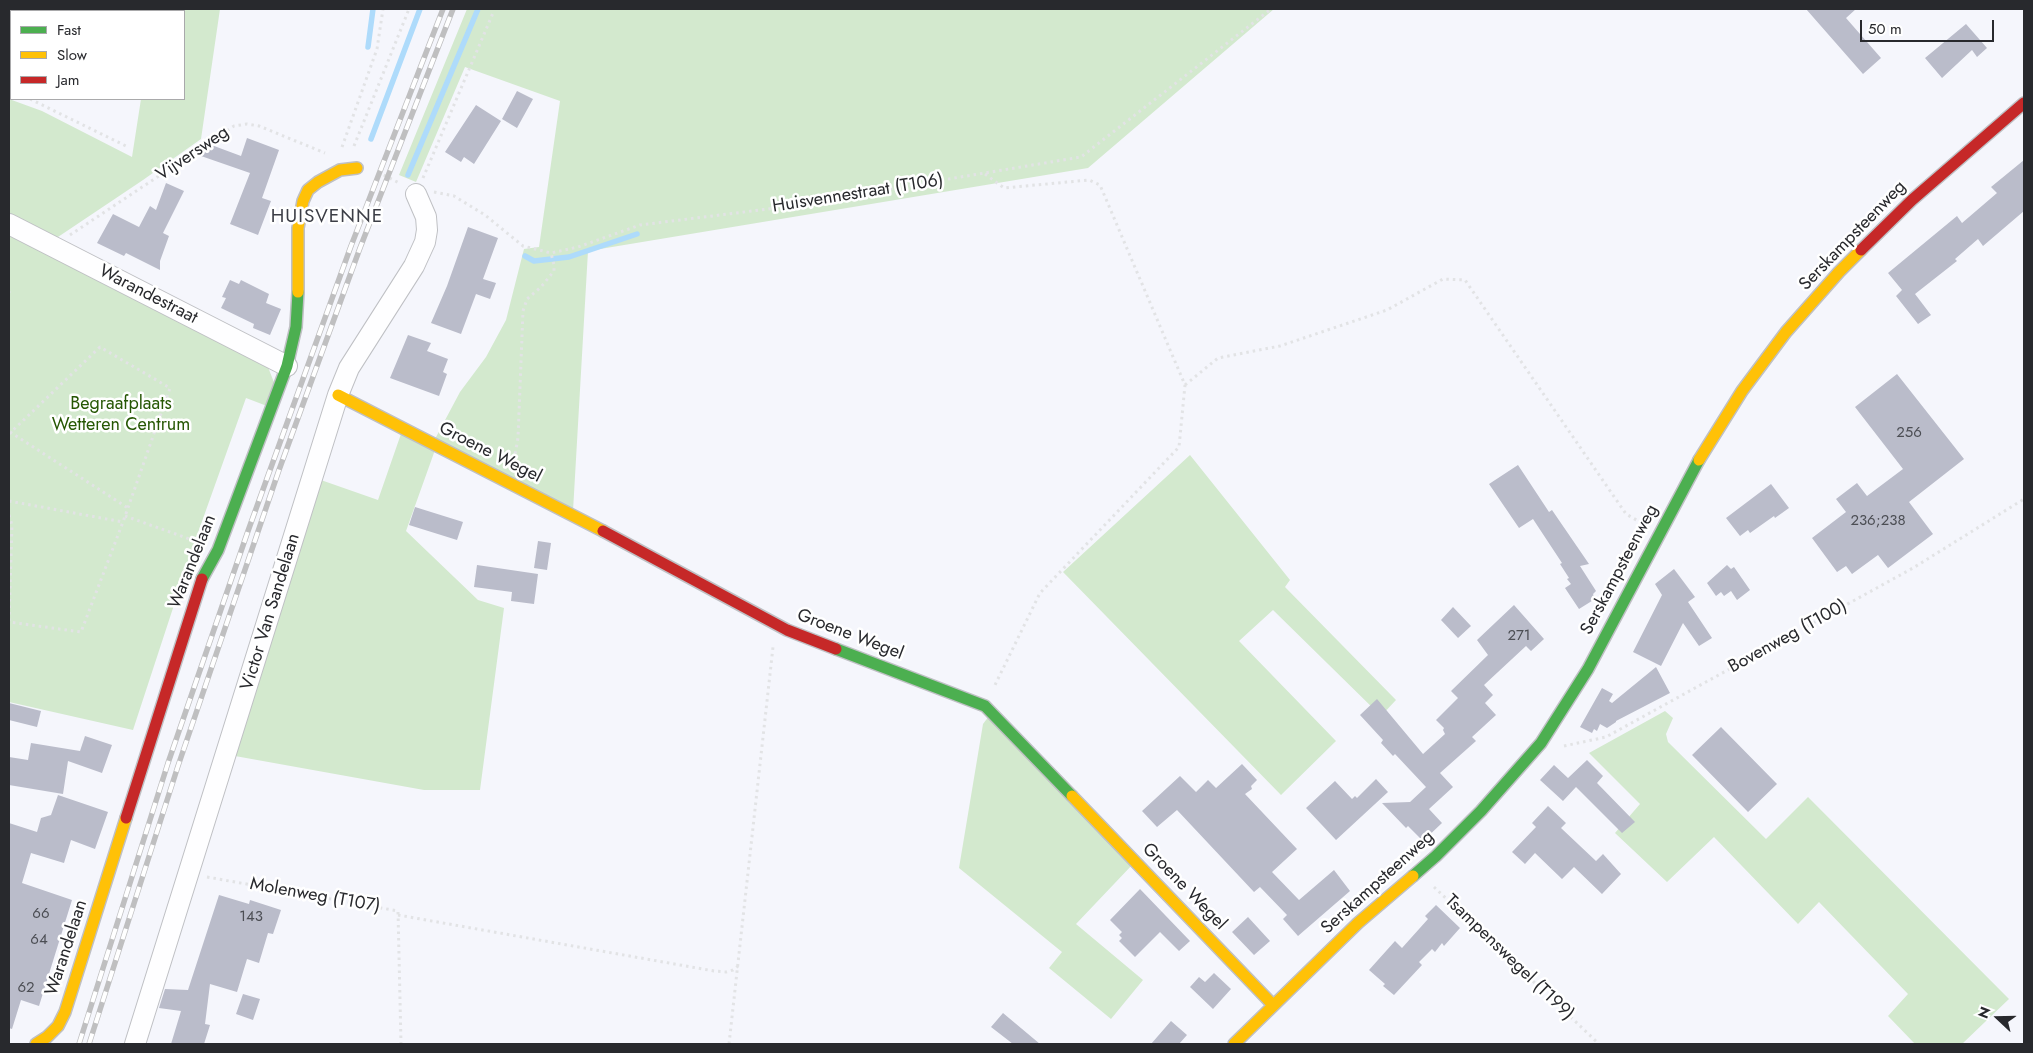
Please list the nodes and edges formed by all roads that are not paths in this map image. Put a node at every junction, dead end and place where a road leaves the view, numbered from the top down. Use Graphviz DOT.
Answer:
graph roads {
  1 [pos="2024,103"];
  2 [pos="357,168"];
  3 [pos="416,194"];
  4 [pos="9,224"];
  5 [pos="287,366"];
  6 [pos="338,396"];
  7 [pos="1273,1004"];
  8 [pos="36,1044"];
  9 [pos="135,1044"];
  10 [pos="1234,1044"];
  1 -- 7 [label="street, Serskampsteenweg"];
  2 -- 5 [label="street, Warandelaan"];
  3 -- 6 [label="street, Victor Van Sandelaan"];
  4 -- 5 [label="street, Warandestraat"];
  5 -- 8 [label="street, Warandelaan"];
  6 -- 7 [label="street, Groene Wegel"];
  6 -- 9 [label="street, Victor Van Sandelaan"];
  7 -- 10 [label="street, Serskampsteenweg"];
}
